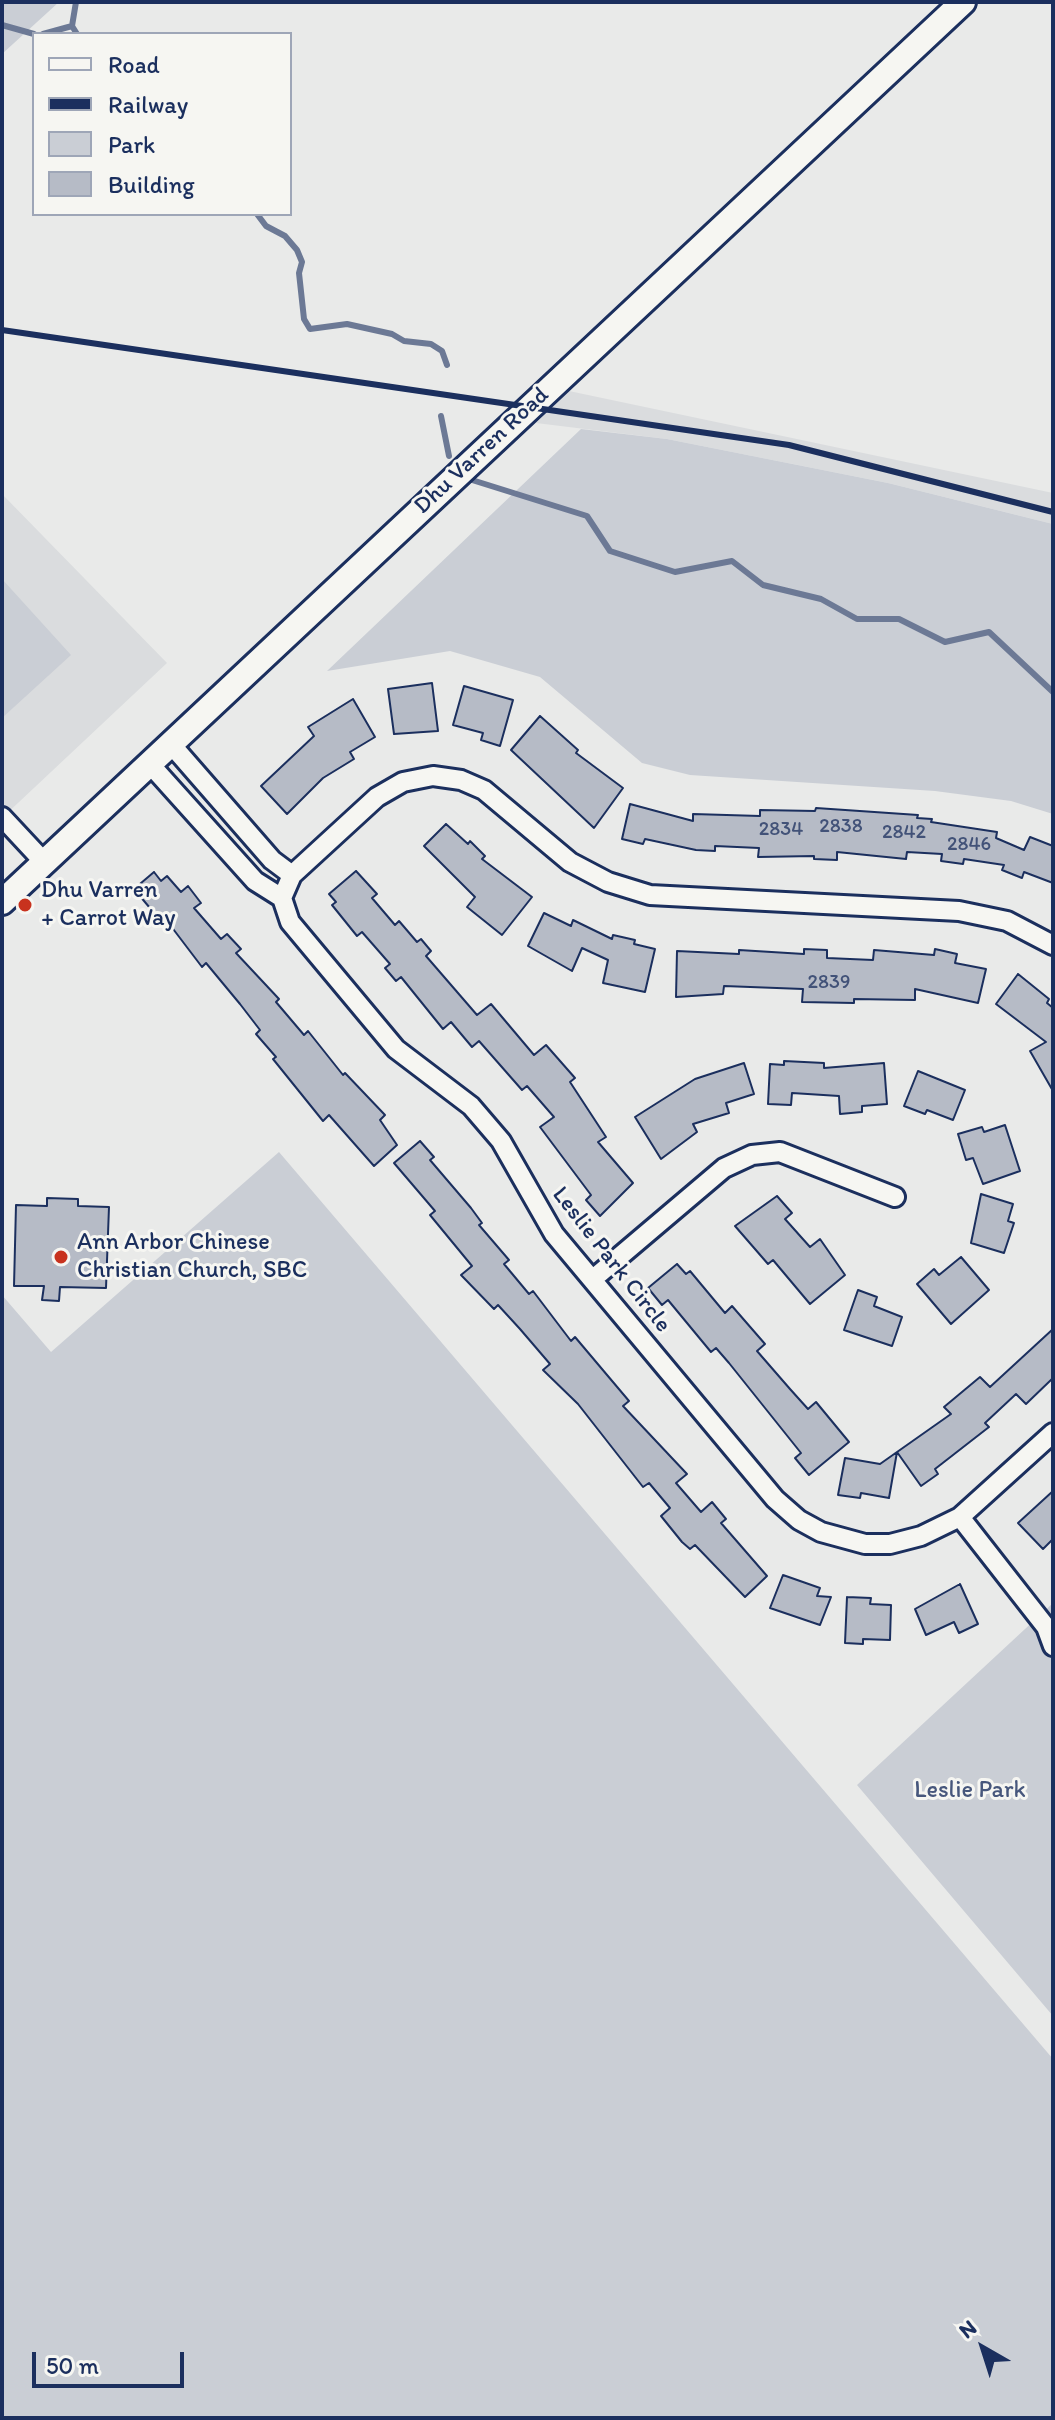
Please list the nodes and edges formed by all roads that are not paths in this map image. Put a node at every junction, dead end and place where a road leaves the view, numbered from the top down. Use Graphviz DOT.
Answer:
graph roads {
  1 [pos="963,2"];
  2 [pos="170,743"];
  3 [pos="149,763"];
  4 [pos="2,817"];
  5 [pos="243,827"];
  6 [pos="223,845"];
  7 [pos="44,862"];
  8 [pos="292,875"];
  9 [pos="282,898"];
  10 [pos="2,902"];
  11 [pos="1053,945"];
  12 [pos="895,1197"];
  13 [pos="593,1279"];
  14 [pos="1053,1433"];
  15 [pos="960,1517"];
  16 [pos="1053,1646"];
  1 -- 2 [label="main road, Dhu Varren Road"];
  2 -- 3 [label="main road, Dhu Varren Road"];
  2 -- 5 [label="street"];
  3 -- 6 [label="street, Leslie Park Circle"];
  3 -- 7 [label="main road, Dhu Varren Road"];
  4 -- 7 [label="street"];
  5 -- 6 [label="street"];
  5 -- 8 [label="street"];
  6 -- 9 [label="street, Leslie Park Circle"];
  7 -- 10 [label="main road, Dhu Varren Road"];
  8 -- 9 [label="street"];
  8 -- 11 [label="street"];
  9 -- 13 [label="street, Leslie Park Circle"];
  12 -- 13 [label="street"];
  13 -- 15 [label="street, Leslie Park Circle"];
  14 -- 15 [label="street, Leslie Park Circle"];
  15 -- 16 [label="street"];
}
